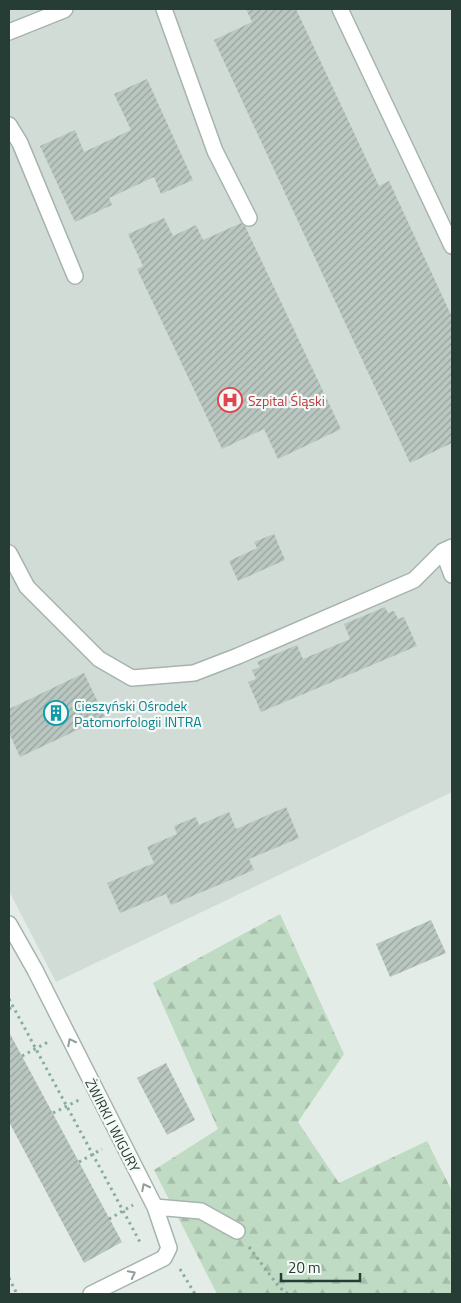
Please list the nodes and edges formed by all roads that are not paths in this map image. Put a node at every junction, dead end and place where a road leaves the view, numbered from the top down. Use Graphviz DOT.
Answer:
graph roads {
  1 [pos="65,9"];
  2 [pos="164,9"];
  3 [pos="340,9"];
  4 [pos="9,32"];
  5 [pos="9,125"];
  6 [pos="249,218"];
  7 [pos="452,246"];
  8 [pos="75,276"];
  9 [pos="448,549"];
  10 [pos="9,553"];
  11 [pos="452,575"];
  12 [pos="9,924"];
  13 [pos="155,1207"];
  14 [pos="237,1231"];
  15 [pos="91,1294"];
  1 -- 4 [label="street"];
  2 -- 6 [label="street"];
  3 -- 7 [label="street"];
  5 -- 8 [label="street"];
  9 -- 10 [label="street"];
  9 -- 11 [label="street"];
  13 -- 12 [label="street, ŻWIRKI I WIGURY, one-way"];
  13 -- 14 [label="street"];
  15 -- 13 [label="street, ŻWIRKI I WIGURY, one-way"];
}
